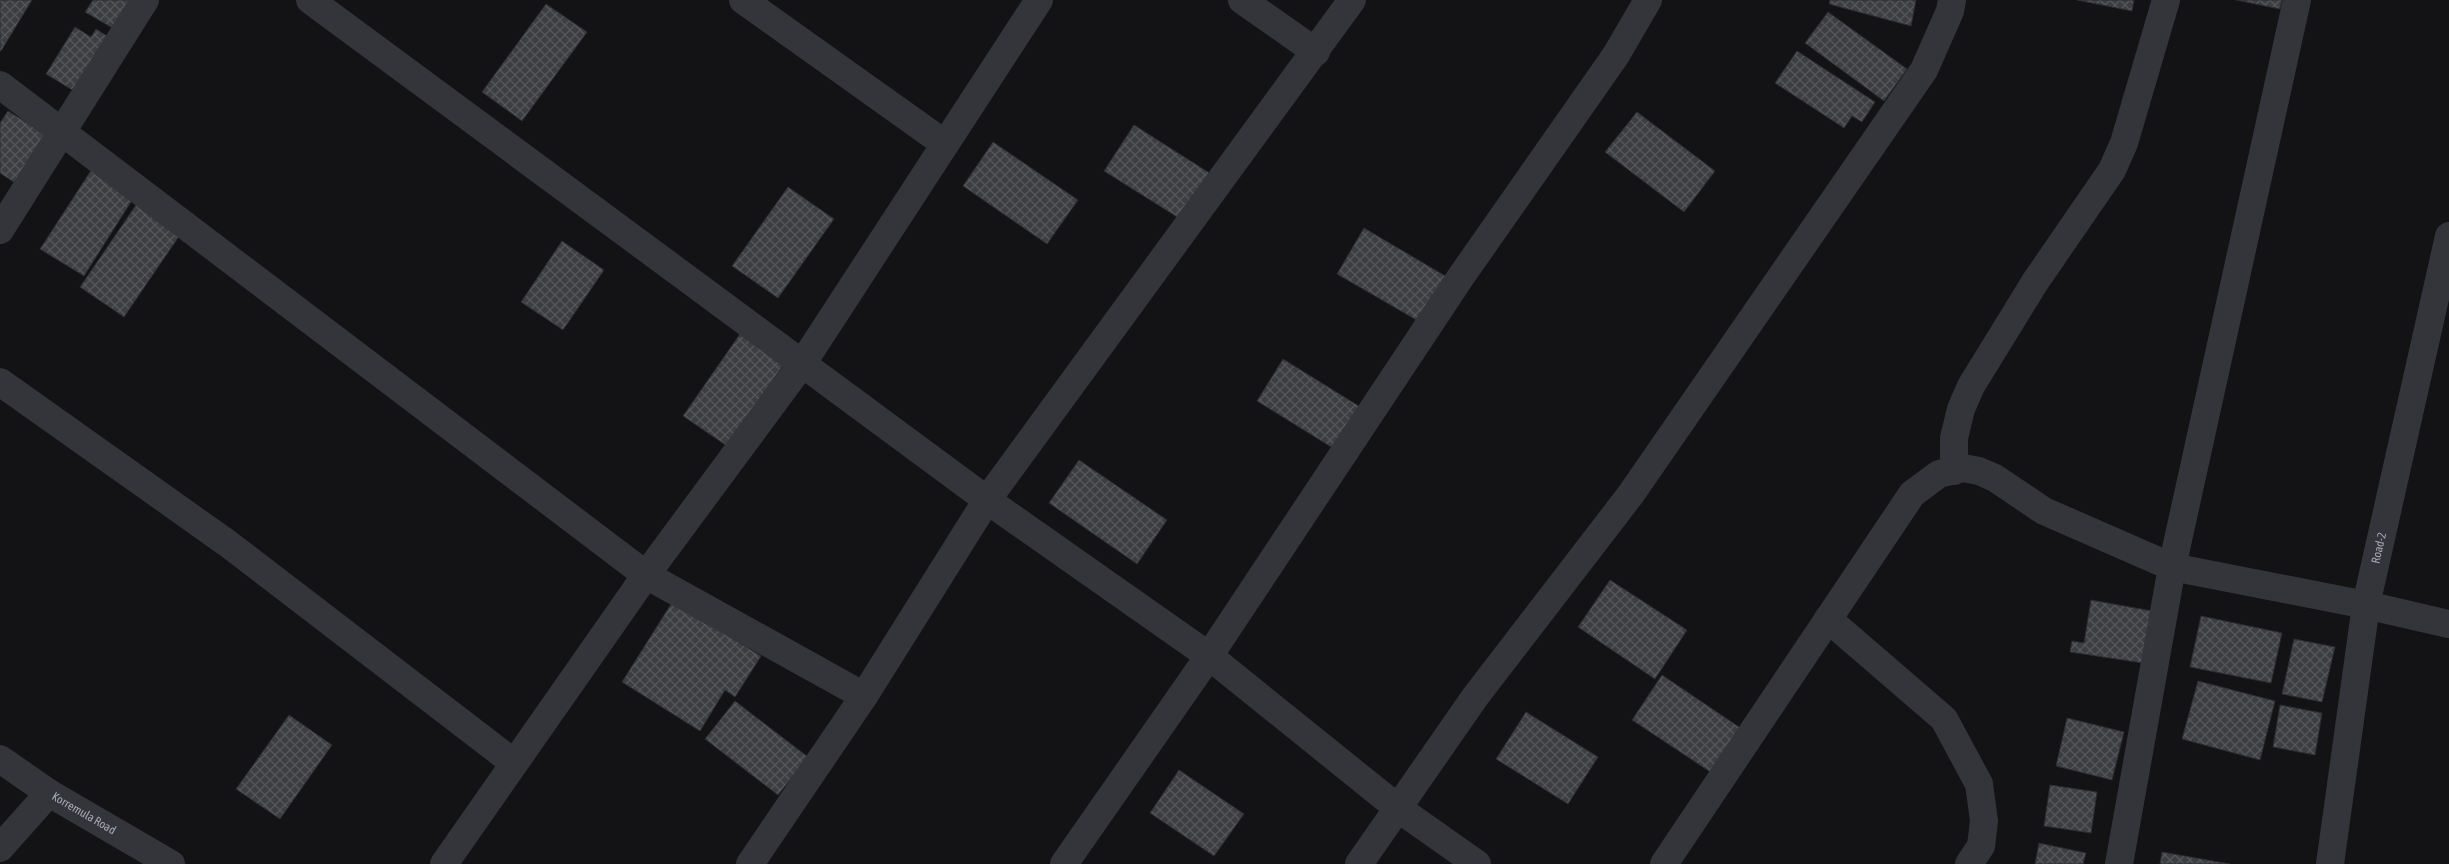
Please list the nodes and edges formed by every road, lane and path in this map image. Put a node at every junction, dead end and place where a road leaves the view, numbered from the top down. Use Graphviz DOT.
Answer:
graph roads {
  1 [pos="145,0"];
  2 [pos="310,0"];
  3 [pos="743,0"];
  4 [pos="1039,0"];
  5 [pos="1242,0"];
  6 [pos="1352,0"];
  7 [pos="1648,0"];
  8 [pos="1952,0"];
  9 [pos="2166,0"];
  10 [pos="2297,0"];
  11 [pos="1316,52"];
  12 [pos="0,85"];
  13 [pos="62,132"];
  14 [pos="945,144"];
  15 [pos="0,230"];
  16 [pos="2449,236"];
  17 [pos="802,364"];
  18 [pos="0,382"];
  19 [pos="1954,471"];
  20 [pos="987,500"];
  21 [pos="2172,567"];
  22 [pos="646,575"];
  23 [pos="2366,604"];
  24 [pos="1828,619"];
  25 [pos="2449,624"];
  26 [pos="1209,656"];
  27 [pos="864,696"];
  28 [pos="0,759"];
  29 [pos="514,763"];
  30 [pos="49,794"];
  31 [pos="1399,808"];
  32 [pos="0,848"];
  33 [pos="171,864"];
  34 [pos="444,864"];
  35 [pos="750,864"];
  36 [pos="1064,864"];
  37 [pos="1359,864"];
  38 [pos="1477,864"];
  39 [pos="1664,864"];
  40 [pos="1969,864"];
  41 [pos="2120,864"];
  42 [pos="2330,864"];
  1 -- 13 [label="street"];
  2 -- 17 [label="street"];
  3 -- 14 [label="street"];
  4 -- 14 [label="street"];
  5 -- 11 [label="street"];
  6 -- 11 [label="street"];
  7 -- 26 [label="street"];
  8 -- 31 [label="street"];
  9 -- 19 [label="street"];
  10 -- 21 [label="street"];
  11 -- 20 [label="street"];
  12 -- 13 [label="street"];
  13 -- 15 [label="street"];
  13 -- 22 [label="street"];
  14 -- 17 [label="street"];
  16 -- 23 [label="street, Road-2"];
  17 -- 20 [label="street"];
  17 -- 22 [label="street"];
  18 -- 29 [label="street"];
  19 -- 21 [label="street"];
  19 -- 24 [label="street"];
  20 -- 26 [label="street"];
  20 -- 27 [label="street"];
  21 -- 23 [label="street"];
  21 -- 41 [label="street"];
  22 -- 27 [label="street"];
  22 -- 29 [label="street"];
  23 -- 25 [label="street"];
  23 -- 42 [label="street, Road-2"];
  24 -- 39 [label="street"];
  24 -- 40 [label="street"];
  26 -- 31 [label="street"];
  26 -- 36 [label="street"];
  27 -- 35 [label="street"];
  28 -- 30 [label="street, Korremula Road"];
  29 -- 34 [label="street"];
  30 -- 32 [label="street"];
  30 -- 33 [label="street, Korremula Road"];
  31 -- 37 [label="street"];
  31 -- 38 [label="street"];
}
